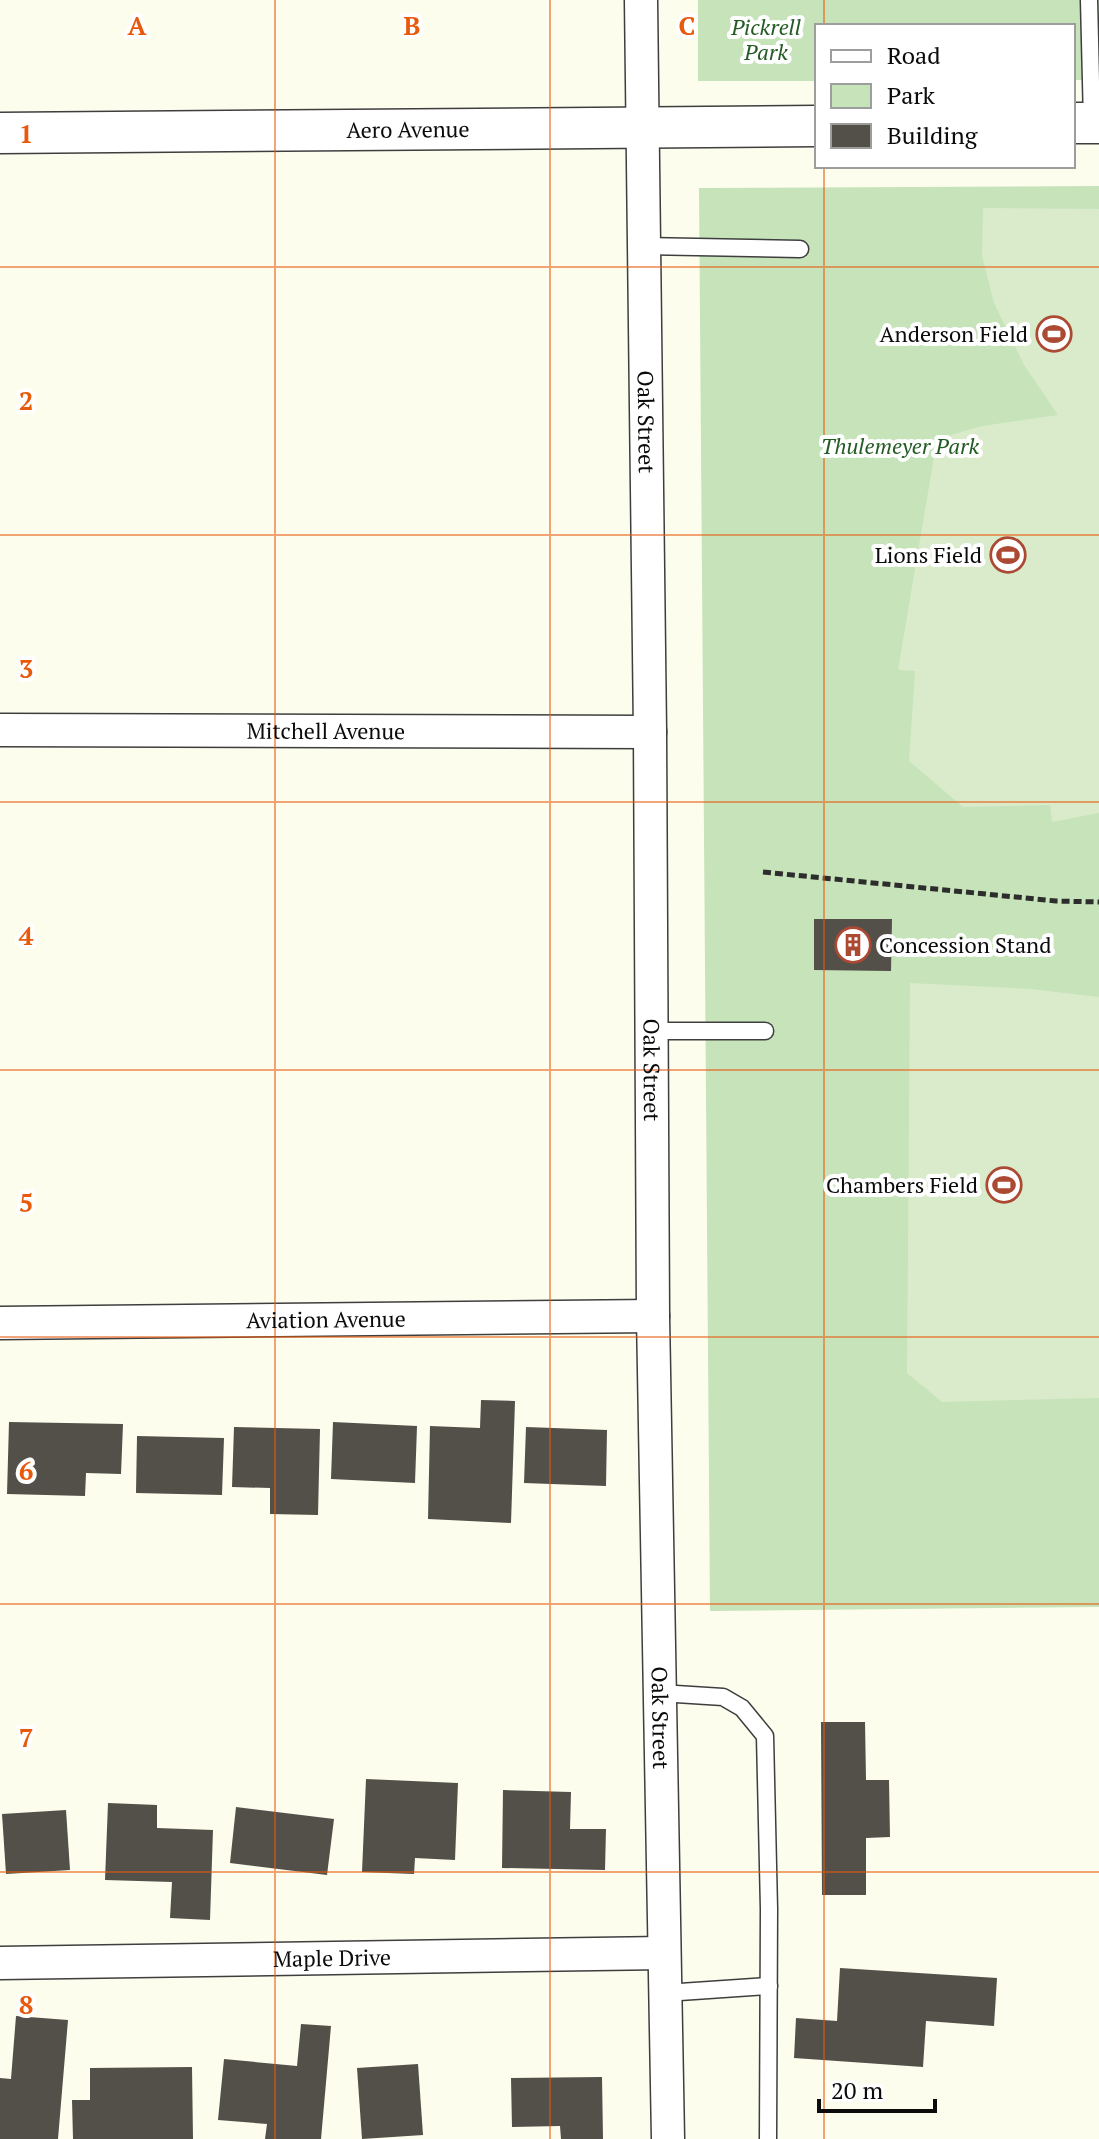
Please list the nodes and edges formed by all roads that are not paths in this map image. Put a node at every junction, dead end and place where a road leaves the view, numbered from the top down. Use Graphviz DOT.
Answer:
graph roads {
  1 [pos="641,0"];
  2 [pos="1089,0"];
  3 [pos="1088,123"];
  4 [pos="815,126"];
  5 [pos="642,127"];
  6 [pos="0,133"];
  7 [pos="643,246"];
  8 [pos="800,249"];
  9 [pos="0,730"];
  10 [pos="650,732"];
  11 [pos="652,1031"];
  12 [pos="765,1031"];
  13 [pos="653,1316"];
  14 [pos="0,1323"];
  15 [pos="660,1693"];
  16 [pos="664,1953"];
  17 [pos="0,1963"];
  18 [pos="769,1986"];
  19 [pos="665,1993"];
  20 [pos="668,2139"];
  21 [pos="768,2139"];
  1 -- 5 [label="street, Oak Street"];
  2 -- 3 [label="lane"];
  4 -- 5 [label="street, Aero Avenue"];
  5 -- 6 [label="street, Aero Avenue"];
  5 -- 7 [label="street, Oak Street"];
  7 -- 8 [label="lane"];
  7 -- 10 [label="street, Oak Street"];
  9 -- 10 [label="street, Mitchell Avenue"];
  10 -- 11 [label="street, Oak Street"];
  11 -- 12 [label="lane"];
  11 -- 13 [label="street, Oak Street"];
  13 -- 14 [label="street, Aviation Avenue"];
  13 -- 15 [label="street, Oak Street"];
  15 -- 16 [label="street, Oak Street"];
  15 -- 18 [label="lane"];
  16 -- 17 [label="street, Maple Drive"];
  16 -- 19 [label="street, Oak Street"];
  18 -- 19 [label="lane"];
  18 -- 21 [label="lane"];
  19 -- 20 [label="street, Oak Street"];
}
